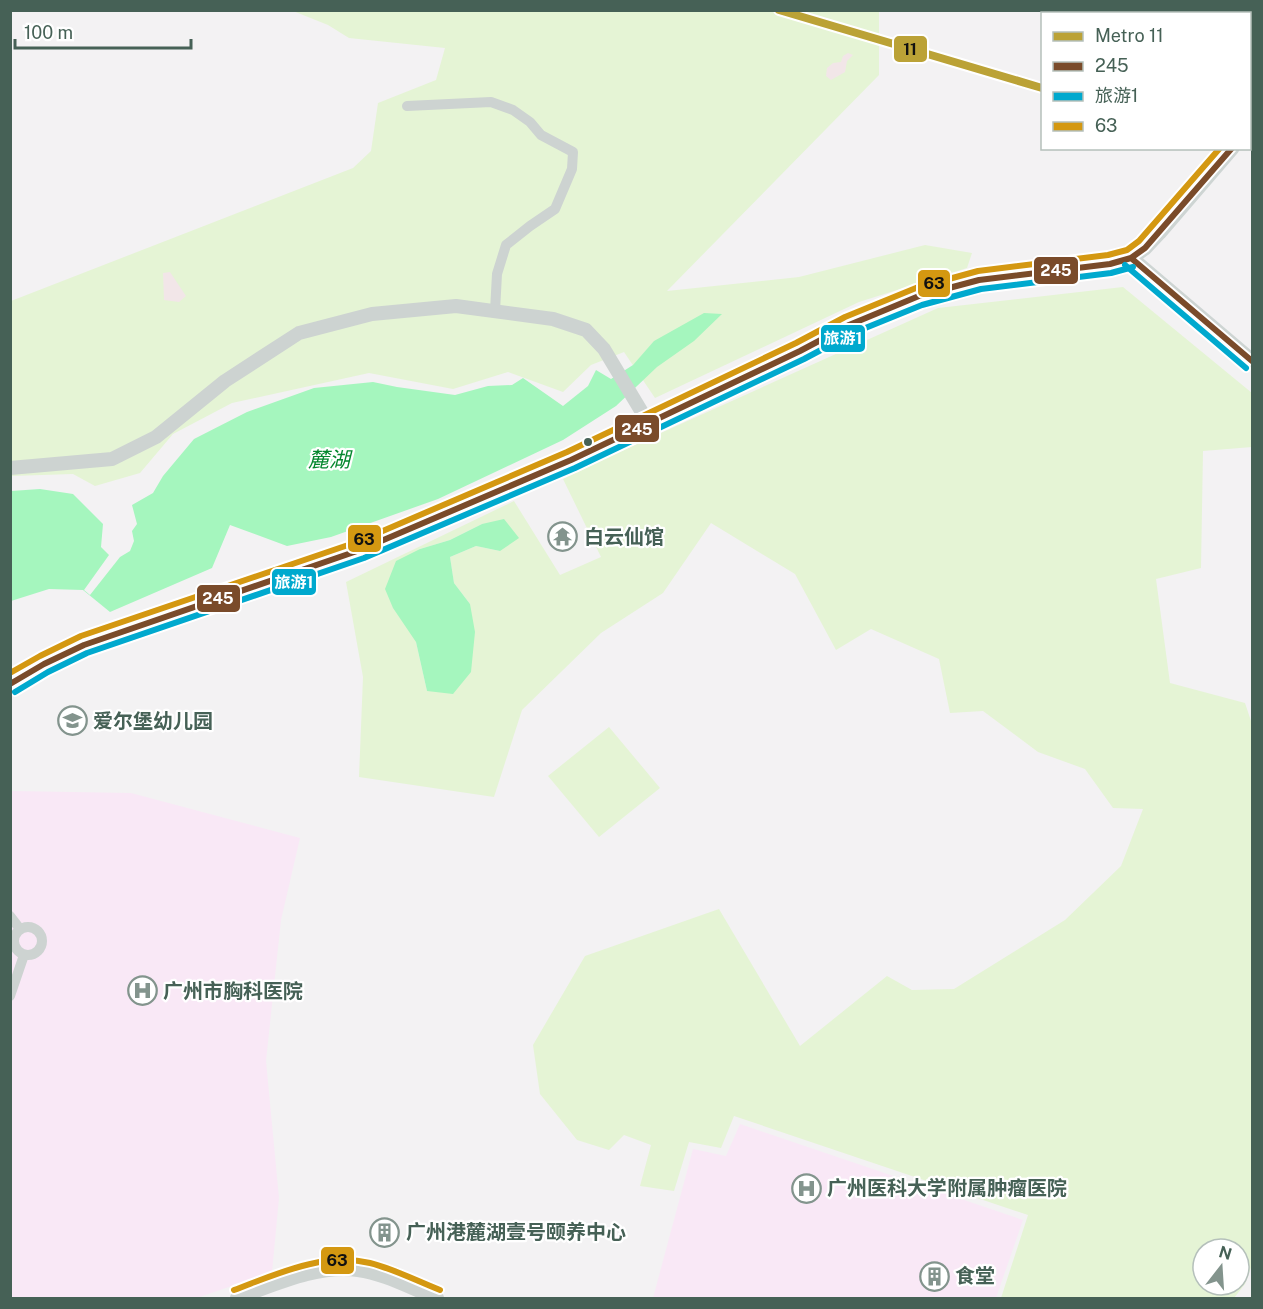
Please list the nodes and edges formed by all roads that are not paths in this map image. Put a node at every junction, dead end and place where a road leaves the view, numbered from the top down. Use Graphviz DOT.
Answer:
graph roads {
  1 [pos="407,105"];
  2 [pos="1230,150"];
  3 [pos="1131,258"];
  4 [pos="495,311"];
  5 [pos="1252,361"];
  6 [pos="649,424"];
  7 [pos="10,468"];
  8 [pos="10,684"];
  9 [pos="10,916"];
  10 [pos="20,929"];
  11 [pos="24,955"];
  12 [pos="10,996"];
  13 [pos="237,1299"];
  14 [pos="437,1299"];
  1 -- 4 [label="street"];
  2 -- 3 [label="main road"];
  3 -- 5 [label="main road"];
  3 -- 6 [label="main road"];
  4 -- 6 [label="street"];
  4 -- 7 [label="street"];
  6 -- 8 [label="main road"];
  9 -- 10 [label="street"];
  10 -- 11 [label="street"];
  10 -- 11 [label="street"];
  11 -- 12 [label="street"];
  13 -- 14 [label="street"];
}
